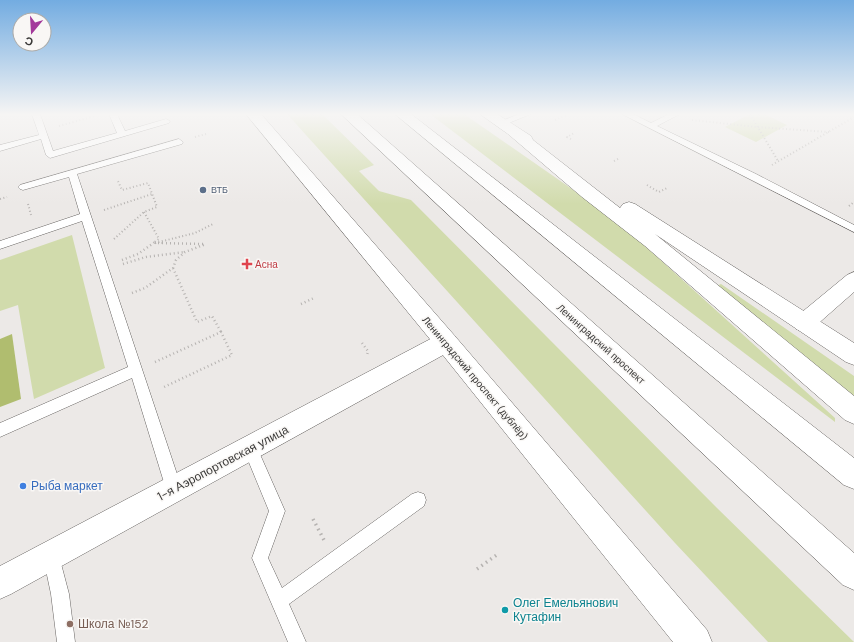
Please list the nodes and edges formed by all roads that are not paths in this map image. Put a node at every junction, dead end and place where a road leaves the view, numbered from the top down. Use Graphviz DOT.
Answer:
graph roads {
  1 [pos="11,144"];
  2 [pos="46,144"];
  3 [pos="88,144"];
  4 [pos="172,144"];
  5 [pos="279,144"];
  6 [pos="381,144"];
  7 [pos="440,144"];
  8 [pos="528,144"];
  9 [pos="533,144"];
  10 [pos="688,144"];
  11 [pos="0,148"];
  12 [pos="72,173"];
  13 [pos="23,187"];
  14 [pos="86,216"];
  15 [pos="854,230"];
  16 [pos="0,245"];
  17 [pos="854,280"];
  18 [pos="804,323"];
  19 [pos="446,342"];
  20 [pos="854,355"];
  21 [pos="136,370"];
  22 [pos="854,412"];
  23 [pos="0,430"];
  24 [pos="250,448"];
  25 [pos="854,475"];
  26 [pos="174,489"];
  27 [pos="418,500"];
  28 [pos="51,556"];
  29 [pos="854,574"];
  30 [pos="0,583"];
  31 [pos="279,601"];
  32 [pos="66,642"];
  33 [pos="297,642"];
  34 [pos="695,642"];
  1 -- 11 [label="lane"];
  2 -- 3 [label="lane"];
  4 -- 12 [label="lane"];
  5 -- 19 [label="main road, Ленинградский проспект (дублёр)"];
  6 -- 29 [label="main road, Ленинградский проспект"];
  7 -- 25 [label="main road"];
  8 -- 22 [label="main road"];
  9 -- 18 [label="main road"];
  10 -- 15 [label="lane"];
  12 -- 13 [label="lane"];
  12 -- 14 [label="lane"];
  14 -- 16 [label="lane"];
  14 -- 21 [label="lane"];
  17 -- 18 [label="main road"];
  18 -- 20 [label="main road"];
  19 -- 24 [label="main road, 1-я Аэропортовская улица"];
  19 -- 34 [label="main road, Ленинградский проспект (дублёр)"];
  21 -- 23 [label="lane"];
  21 -- 26 [label="lane"];
  24 -- 26 [label="main road, 1-я Аэропортовская улица"];
  24 -- 31 [label="lane"];
  26 -- 28 [label="main road, 1-я Аэропортовская улица"];
  27 -- 31 [label="lane"];
  28 -- 30 [label="main road, 1-я Аэропортовская улица"];
  28 -- 32 [label="lane"];
  31 -- 33 [label="lane"];
}
